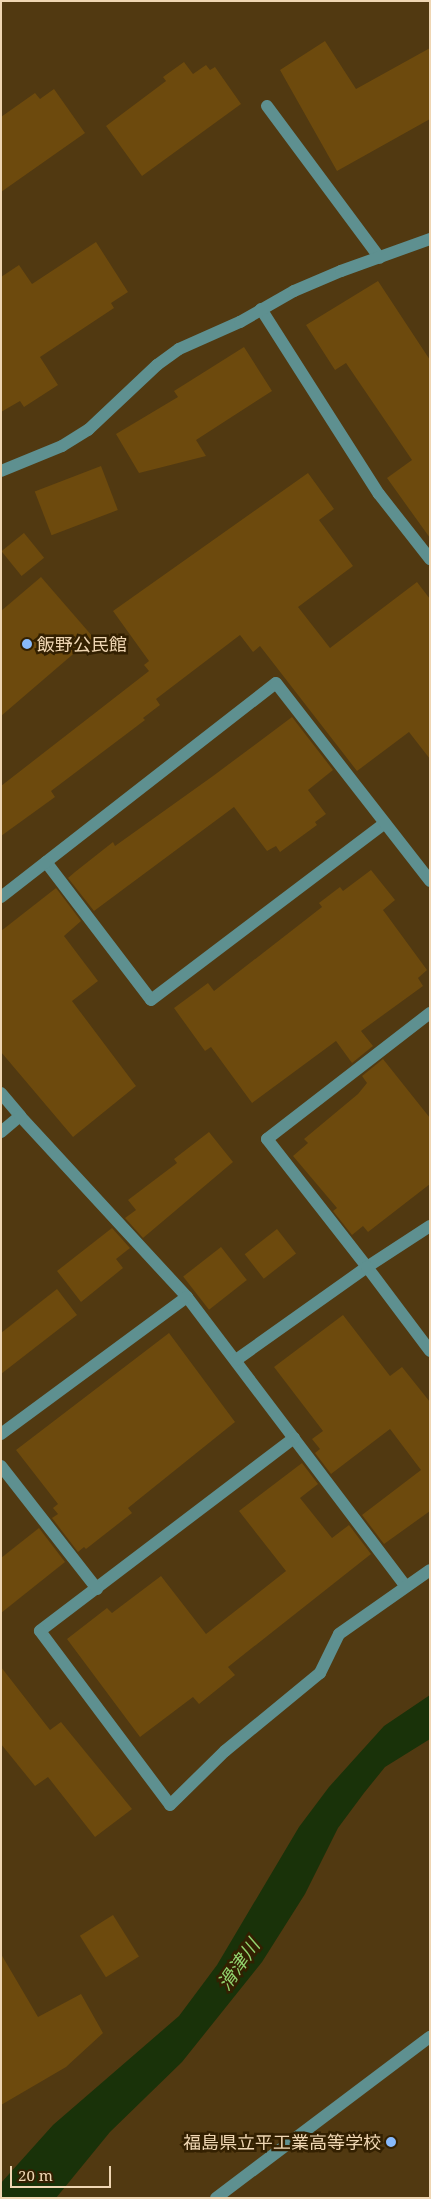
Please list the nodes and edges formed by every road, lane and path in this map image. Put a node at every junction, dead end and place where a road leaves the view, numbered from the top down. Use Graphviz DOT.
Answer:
graph roads {
  1 [pos="267,106"];
  2 [pos="430,239"];
  3 [pos="380,258"];
  4 [pos="261,310"];
  5 [pos="1,471"];
  6 [pos="430,559"];
  7 [pos="385,823"];
  8 [pos="46,862"];
  9 [pos="430,881"];
  10 [pos="1,897"];
  11 [pos="430,1013"];
  12 [pos="1,1093"];
  13 [pos="20,1116"];
  14 [pos="1,1132"];
  15 [pos="430,1226"];
  16 [pos="367,1267"];
  17 [pos="187,1297"];
  18 [pos="430,1351"];
  19 [pos="236,1360"];
  20 [pos="1,1434"];
  21 [pos="294,1438"];
  22 [pos="1,1466"];
  23 [pos="430,1570"];
  24 [pos="406,1587"];
  25 [pos="97,1588"];
  26 [pos="430,2037"];
  27 [pos="216,2198"];
  1 -- 3 [label="street"];
  2 -- 3 [label="street"];
  3 -- 4 [label="street"];
  4 -- 5 [label="street"];
  4 -- 6 [label="street"];
  7 -- 8 [label="street"];
  7 -- 8 [label="street"];
  7 -- 9 [label="street"];
  8 -- 10 [label="street"];
  11 -- 16 [label="street"];
  12 -- 13 [label="street"];
  13 -- 14 [label="street"];
  13 -- 17 [label="street"];
  15 -- 16 [label="street"];
  16 -- 18 [label="street"];
  16 -- 19 [label="street"];
  17 -- 19 [label="street"];
  17 -- 20 [label="street"];
  19 -- 21 [label="street"];
  21 -- 24 [label="street"];
  21 -- 25 [label="street"];
  22 -- 25 [label="street"];
  23 -- 24 [label="street"];
  24 -- 25 [label="street"];
  26 -- 27 [label="street"];
}
